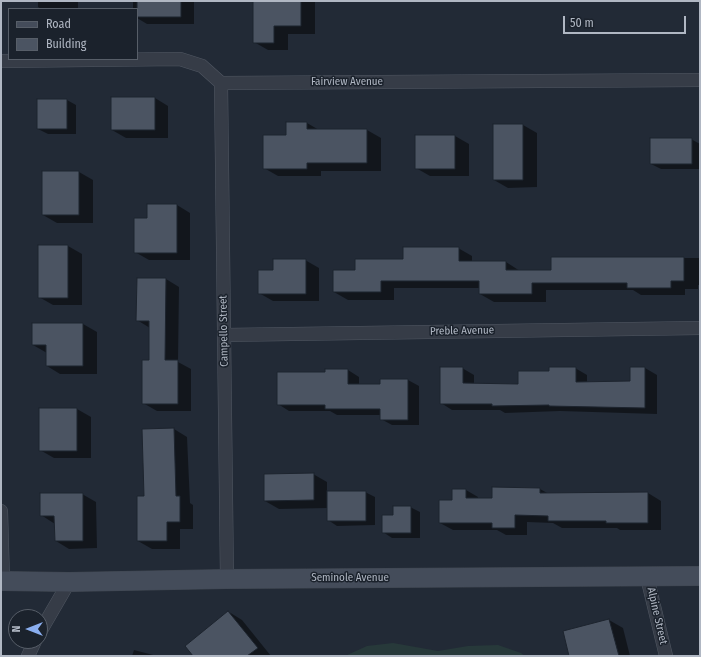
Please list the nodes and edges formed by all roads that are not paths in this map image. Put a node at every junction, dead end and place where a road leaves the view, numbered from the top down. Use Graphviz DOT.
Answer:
graph roads {
  1 [pos="138,59"];
  2 [pos="90,60"];
  3 [pos="1,61"];
  4 [pos="700,80"];
  5 [pos="221,83"];
  6 [pos="700,328"];
  7 [pos="224,335"];
  8 [pos="1,510"];
  9 [pos="700,576"];
  10 [pos="647,577"];
  11 [pos="227,579"];
  12 [pos="2,582"];
  13 [pos="69,582"];
  14 [pos="48,618"];
  15 [pos="666,656"];
  1 -- 5 [label="street"];
  2 -- 3 [label="street"];
  4 -- 5 [label="street, Fairview Avenue"];
  5 -- 7 [label="street, Campello Street"];
  6 -- 7 [label="street, Preble Avenue"];
  7 -- 11 [label="street, Campello Street"];
  8 -- 12 [label="street"];
  9 -- 10 [label="street, Seminole Avenue"];
  10 -- 11 [label="street, Seminole Avenue"];
  10 -- 15 [label="street, Alpine Street"];
  11 -- 13 [label="street, Seminole Avenue"];
  12 -- 13 [label="street, Seminole Avenue"];
  13 -- 14 [label="street"];
}
